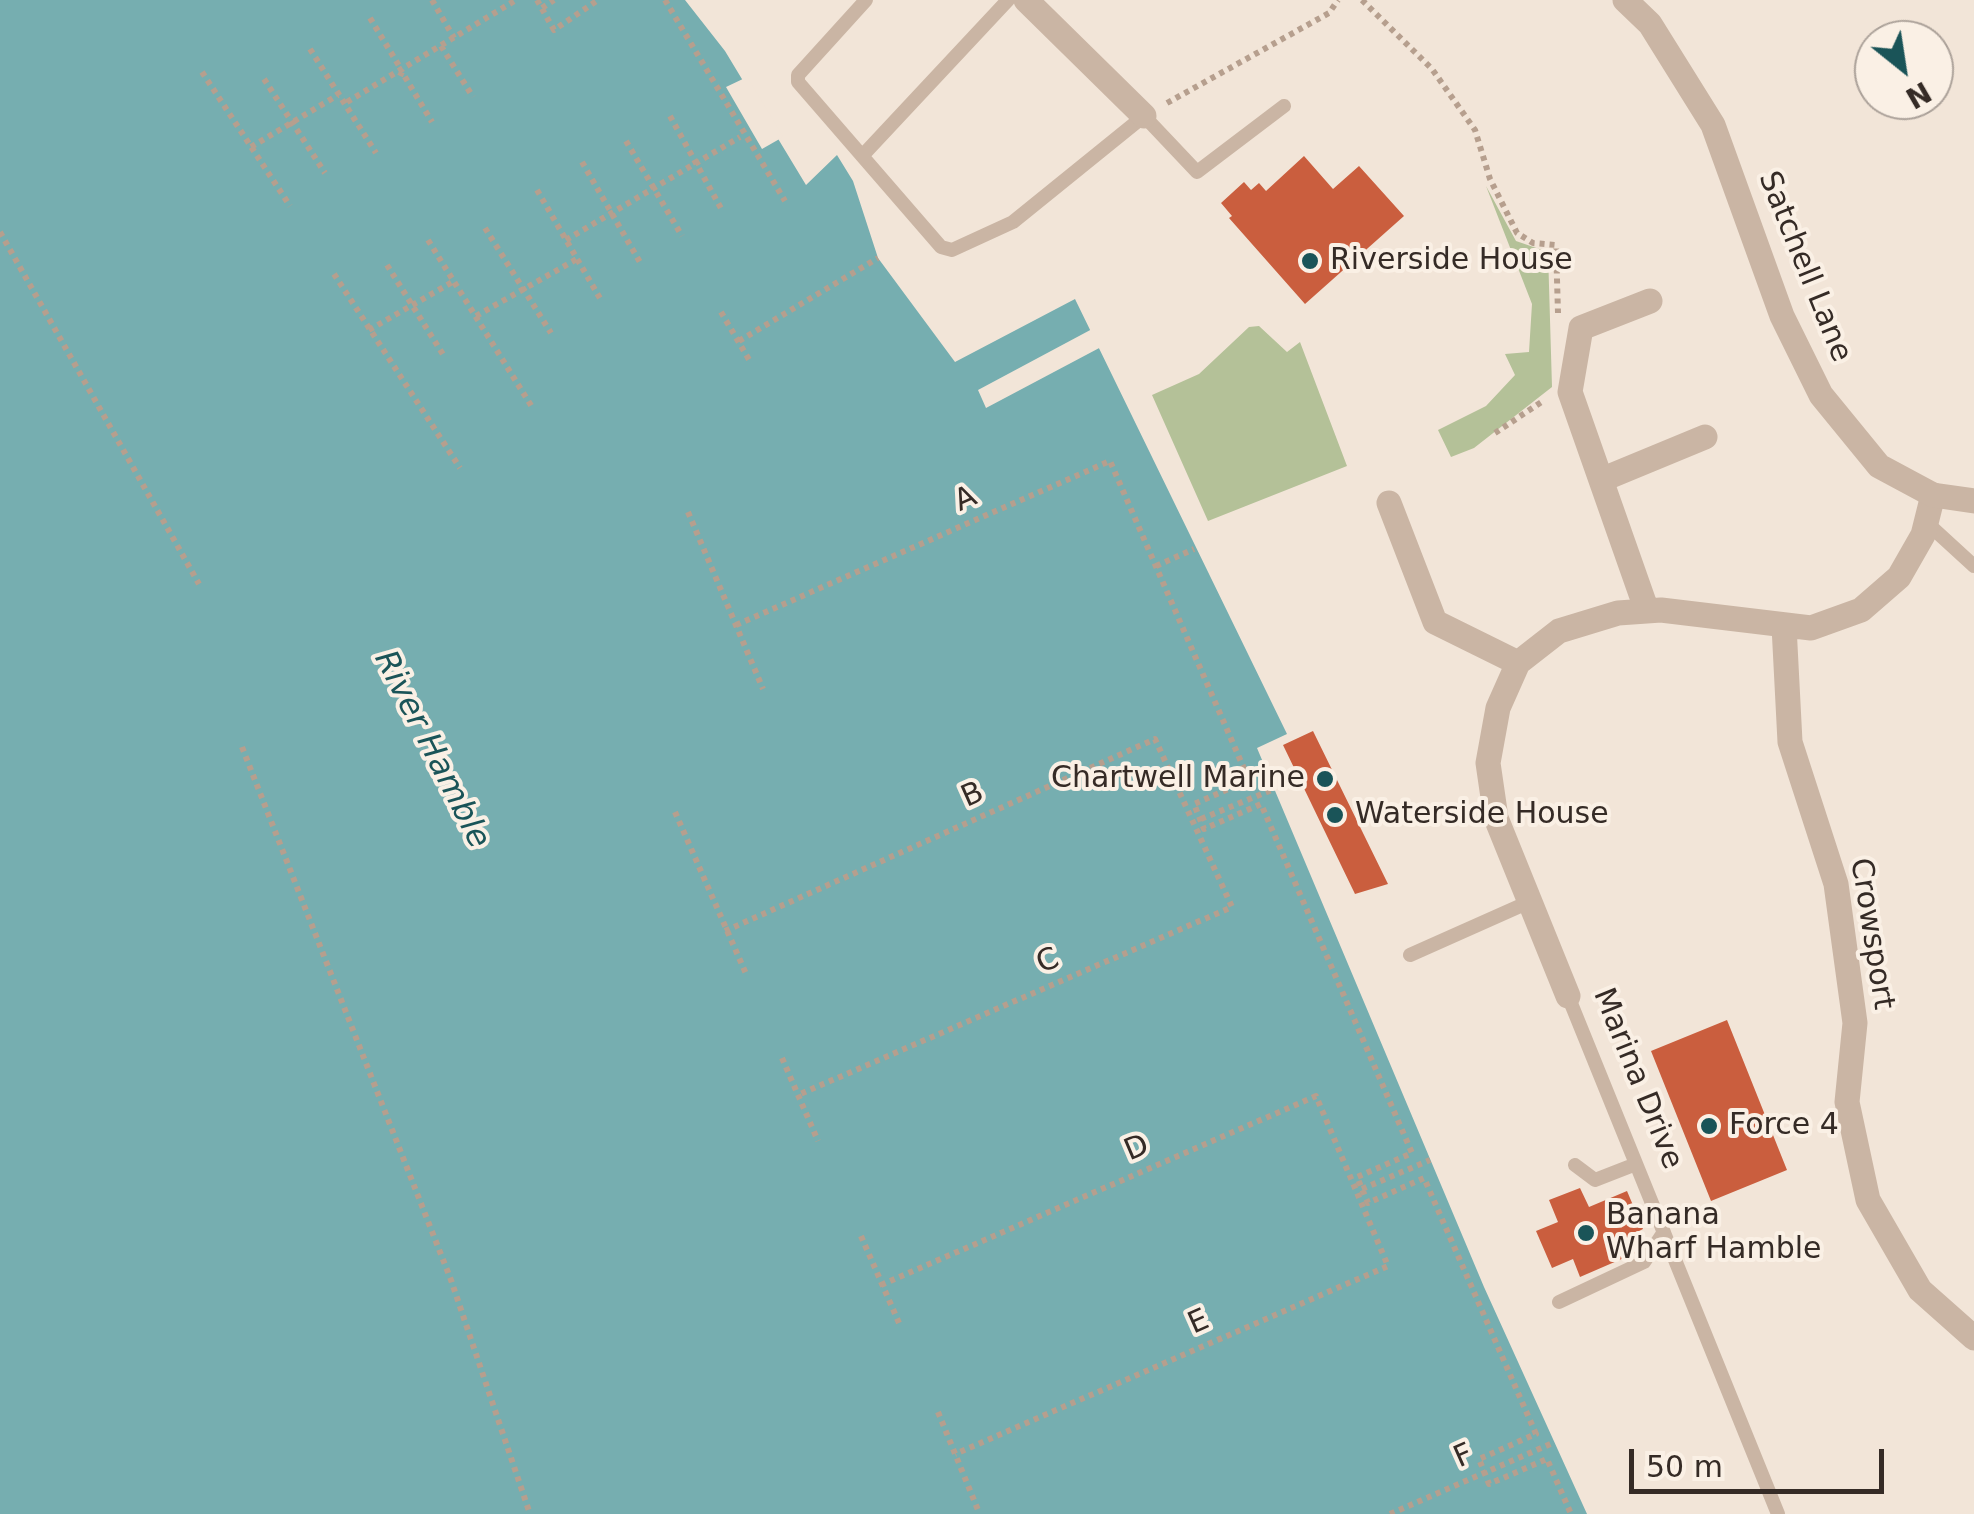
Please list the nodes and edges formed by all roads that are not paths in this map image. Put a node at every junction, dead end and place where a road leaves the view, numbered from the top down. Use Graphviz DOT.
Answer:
graph roads {
  1 [pos="866,0"];
  2 [pos="1008,0"];
  3 [pos="1026,0"];
  4 [pos="1625,0"];
  5 [pos="1284,106"];
  6 [pos="1144,116"];
  7 [pos="864,154"];
  8 [pos="1650,300"];
  9 [pos="1704,437"];
  10 [pos="1601,480"];
  11 [pos="1934,495"];
  12 [pos="1974,501"];
  13 [pos="1389,503"];
  14 [pos="1926,523"];
  15 [pos="1974,566"];
  16 [pos="1647,611"];
  17 [pos="1784,626"];
  18 [pos="1518,663"];
  19 [pos="1529,902"];
  20 [pos="1410,955"];
  21 [pos="1568,996"];
  22 [pos="1636,1164"];
  23 [pos="1575,1165"];
  24 [pos="1664,1232"];
  25 [pos="1559,1302"];
  26 [pos="1974,1338"];
  27 [pos="1778,1514"];
  1 -- 7 [label="lane"];
  2 -- 7 [label="lane"];
  3 -- 6 [label="street"];
  4 -- 11 [label="street, Satchell Lane"];
  5 -- 6 [label="lane"];
  6 -- 7 [label="lane"];
  8 -- 10 [label="street"];
  9 -- 10 [label="street"];
  10 -- 16 [label="street"];
  11 -- 12 [label="street, Satchell Lane"];
  11 -- 14 [label="street, Marina Drive"];
  13 -- 18 [label="street"];
  14 -- 15 [label="lane"];
  14 -- 17 [label="street, Marina Drive"];
  16 -- 17 [label="street, Marina Drive"];
  16 -- 18 [label="street, Marina Drive"];
  17 -- 26 [label="street, Crowsport"];
  18 -- 19 [label="street, Marina Drive"];
  19 -- 20 [label="lane"];
  19 -- 21 [label="street, Marina Drive"];
  21 -- 22 [label="lane, Marina Drive"];
  22 -- 23 [label="lane"];
  22 -- 24 [label="lane, Marina Drive"];
  24 -- 25 [label="lane"];
  24 -- 27 [label="lane, Marina Drive"];
}
